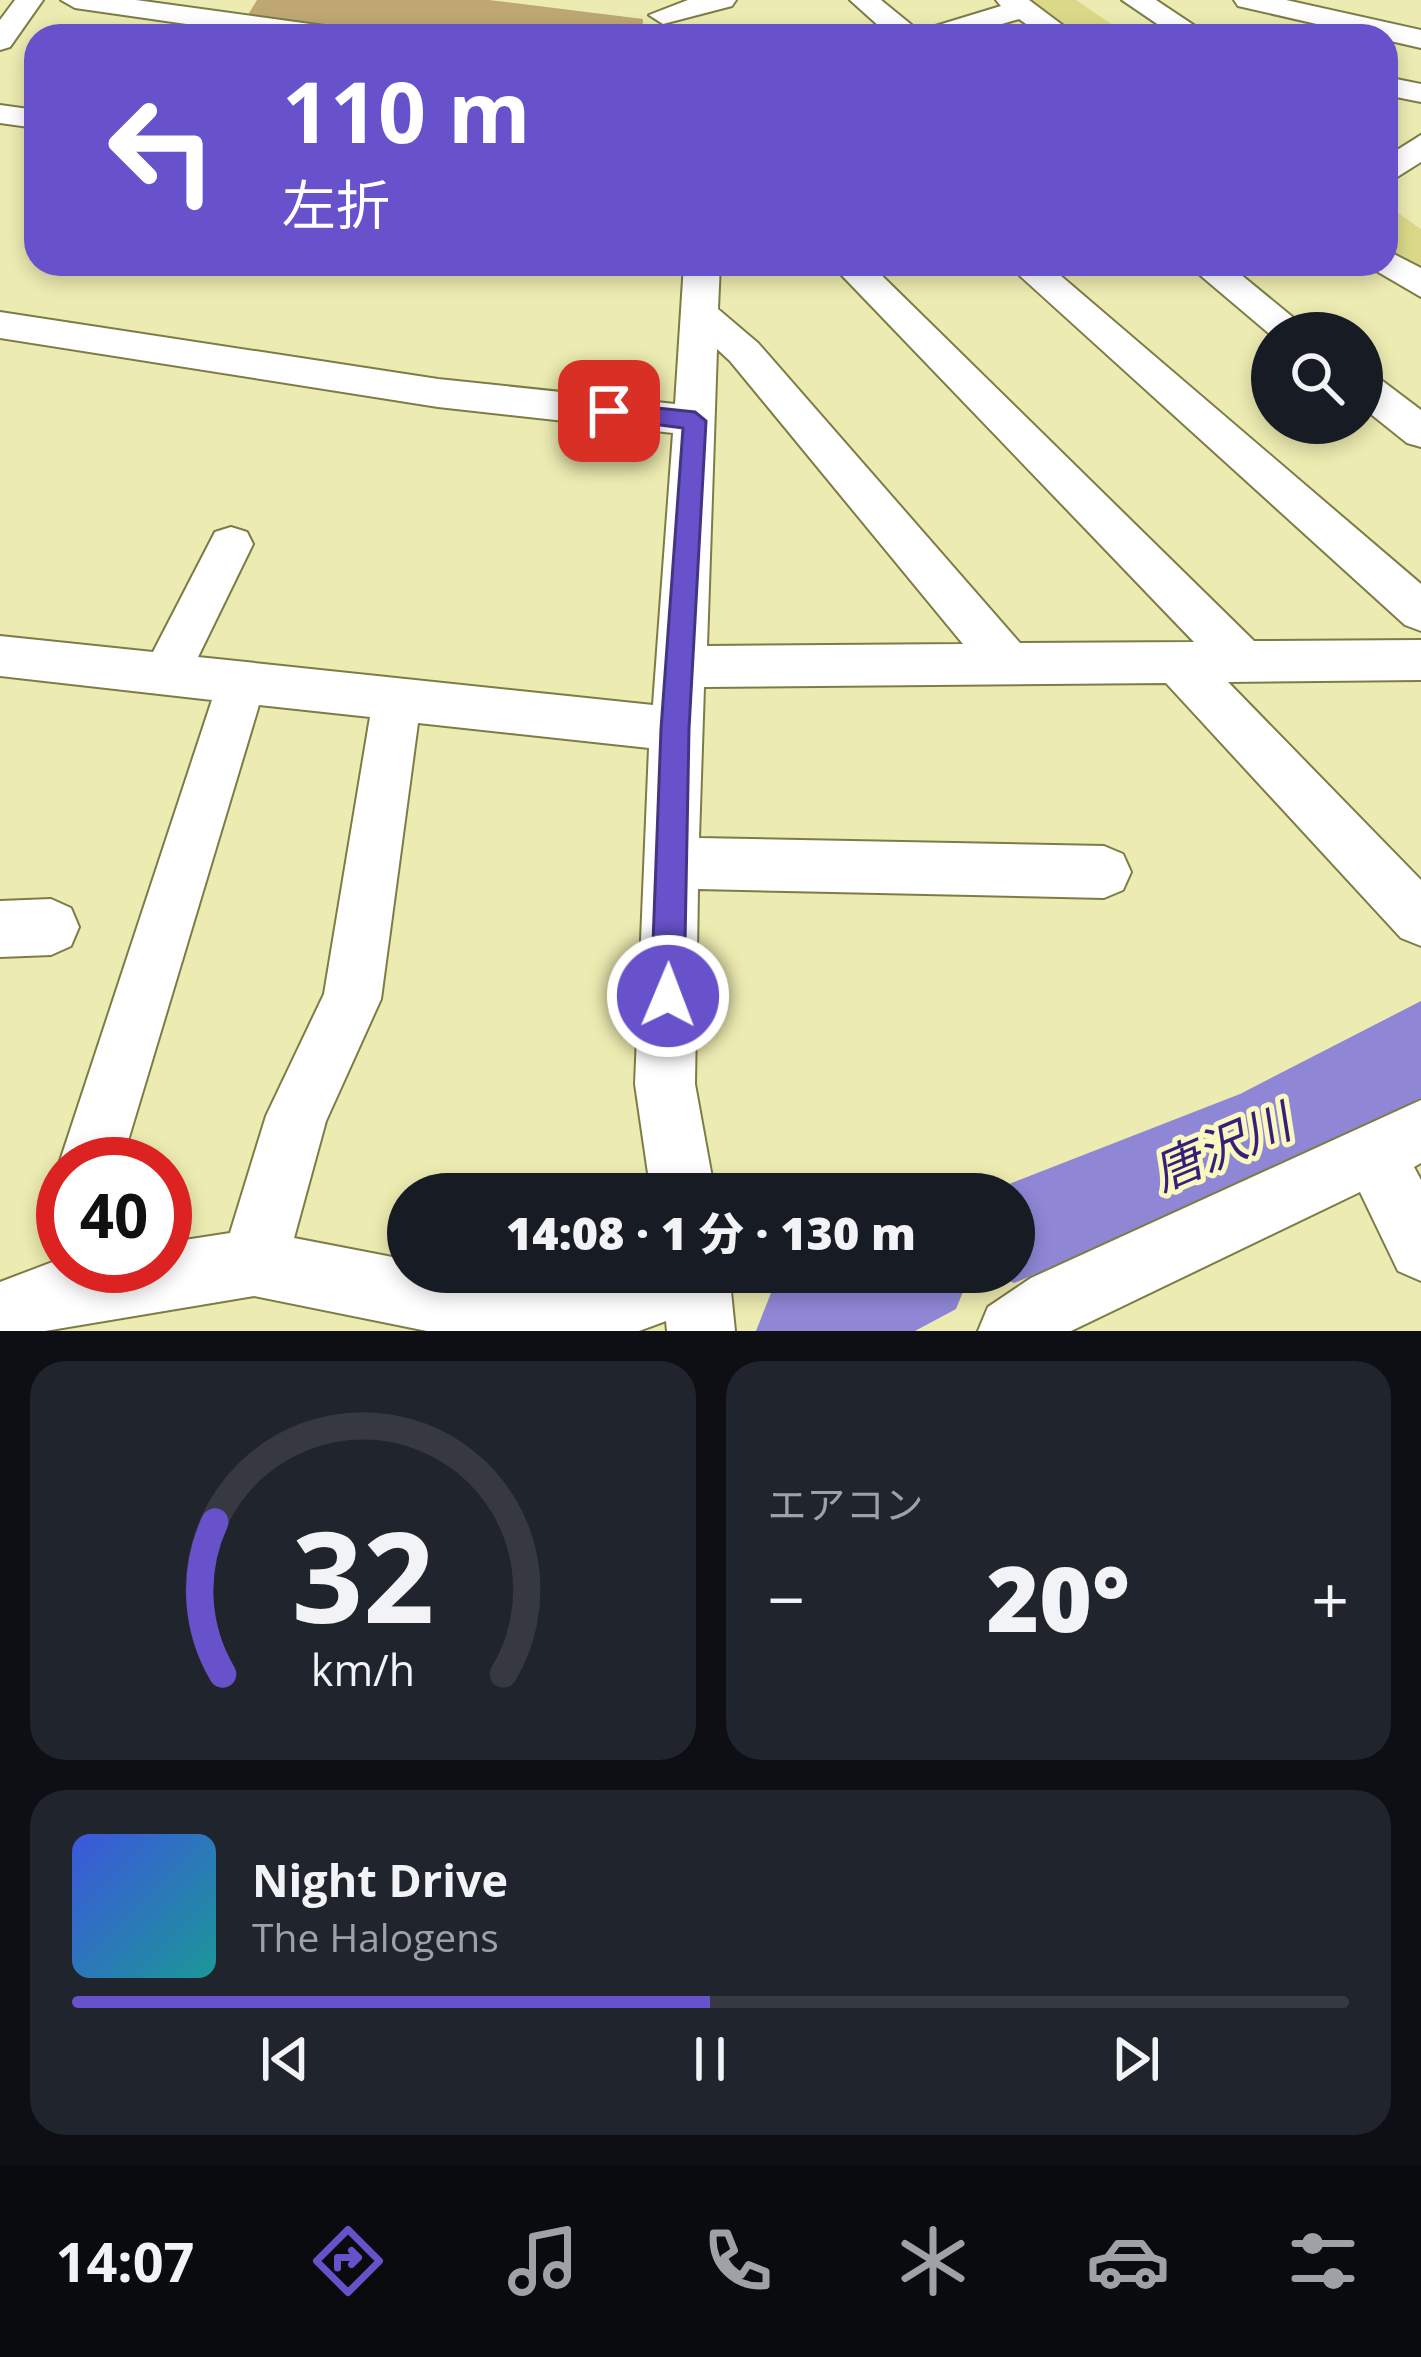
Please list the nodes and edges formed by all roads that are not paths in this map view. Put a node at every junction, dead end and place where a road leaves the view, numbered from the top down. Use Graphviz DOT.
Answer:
graph roads {
  1 [pos="28,0"];
  2 [pos="75,0"];
  3 [pos="722,0"];
  4 [pos="864,0"];
  5 [pos="1136,0"];
  6 [pos="1248,0"];
  7 [pos="1016,4"];
  8 [pos="664,17"];
  9 [pos="246,24"];
  10 [pos="893,24"];
  11 [pos="962,24"];
  12 [pos="1045,24"];
  13 [pos="1175,24"];
  14 [pos="1354,24"];
  15 [pos="0,41"];
  16 [pos="861,276"];
  17 [pos="1039,276"];
  18 [pos="1220,276"];
  19 [pos="701,288"];
  20 [pos="1267,312"];
  21 [pos="0,325"];
  22 [pos="1383,402"];
  23 [pos="695,421"];
  24 [pos="1421,432"];
  25 [pos="231,544"];
  26 [pos="1421,612"];
  27 [pos="0,656"];
  28 [pos="1246,664"];
  29 [pos="1415,664"];
  30 [pos="1010,666"];
  31 [pos="1181,666"];
  32 [pos="682,668"];
  33 [pos="166,674"];
  34 [pos="242,682"];
  35 [pos="398,699"];
  36 [pos="675,729"];
  37 [pos="671,863"];
  38 [pos="1104,872"];
  39 [pos="1421,919"];
  40 [pos="99,1137"];
  41 [pos="1397,1141"];
  42 [pos="680,1173"];
  43 [pos="1421,1248"];
  44 [pos="254,1263"];
  45 [pos="192,1270"];
  46 [pos="698,1299"];
  47 [pos="1012,1331"];
  1 -- 15 [label="street"];
  2 -- 9 [label="street"];
  3 -- 8 [label="street"];
  4 -- 10 [label="street"];
  5 -- 13 [label="street"];
  6 -- 14 [label="street"];
  7 -- 11 [label="street"];
  7 -- 12 [label="street"];
  16 -- 28 [label="street"];
  17 -- 26 [label="street"];
  18 -- 20 [label="street"];
  19 -- 23 [label="street"];
  19 -- 30 [label="street"];
  21 -- 23 [label="street"];
  22 -- 24 [label="street"];
  23 -- 32 [label="street"];
  25 -- 33 [label="street"];
  27 -- 33 [label="street"];
  28 -- 29 [label="street"];
  28 -- 31 [label="street"];
  30 -- 31 [label="street"];
  30 -- 32 [label="street"];
  31 -- 39 [label="street"];
  32 -- 36 [label="street"];
  33 -- 34 [label="street"];
  34 -- 35 [label="street"];
  34 -- 40 [label="street"];
  35 -- 36 [label="street"];
  35 -- 44 [label="street"];
  36 -- 37 [label="street"];
  37 -- 38 [label="street"];
  37 -- 42 [label="street"];
  41 -- 43 [label="street"];
  41 -- 47 [label="street"];
  44 -- 45 [label="street"];
  44 -- 46 [label="street"];
}
